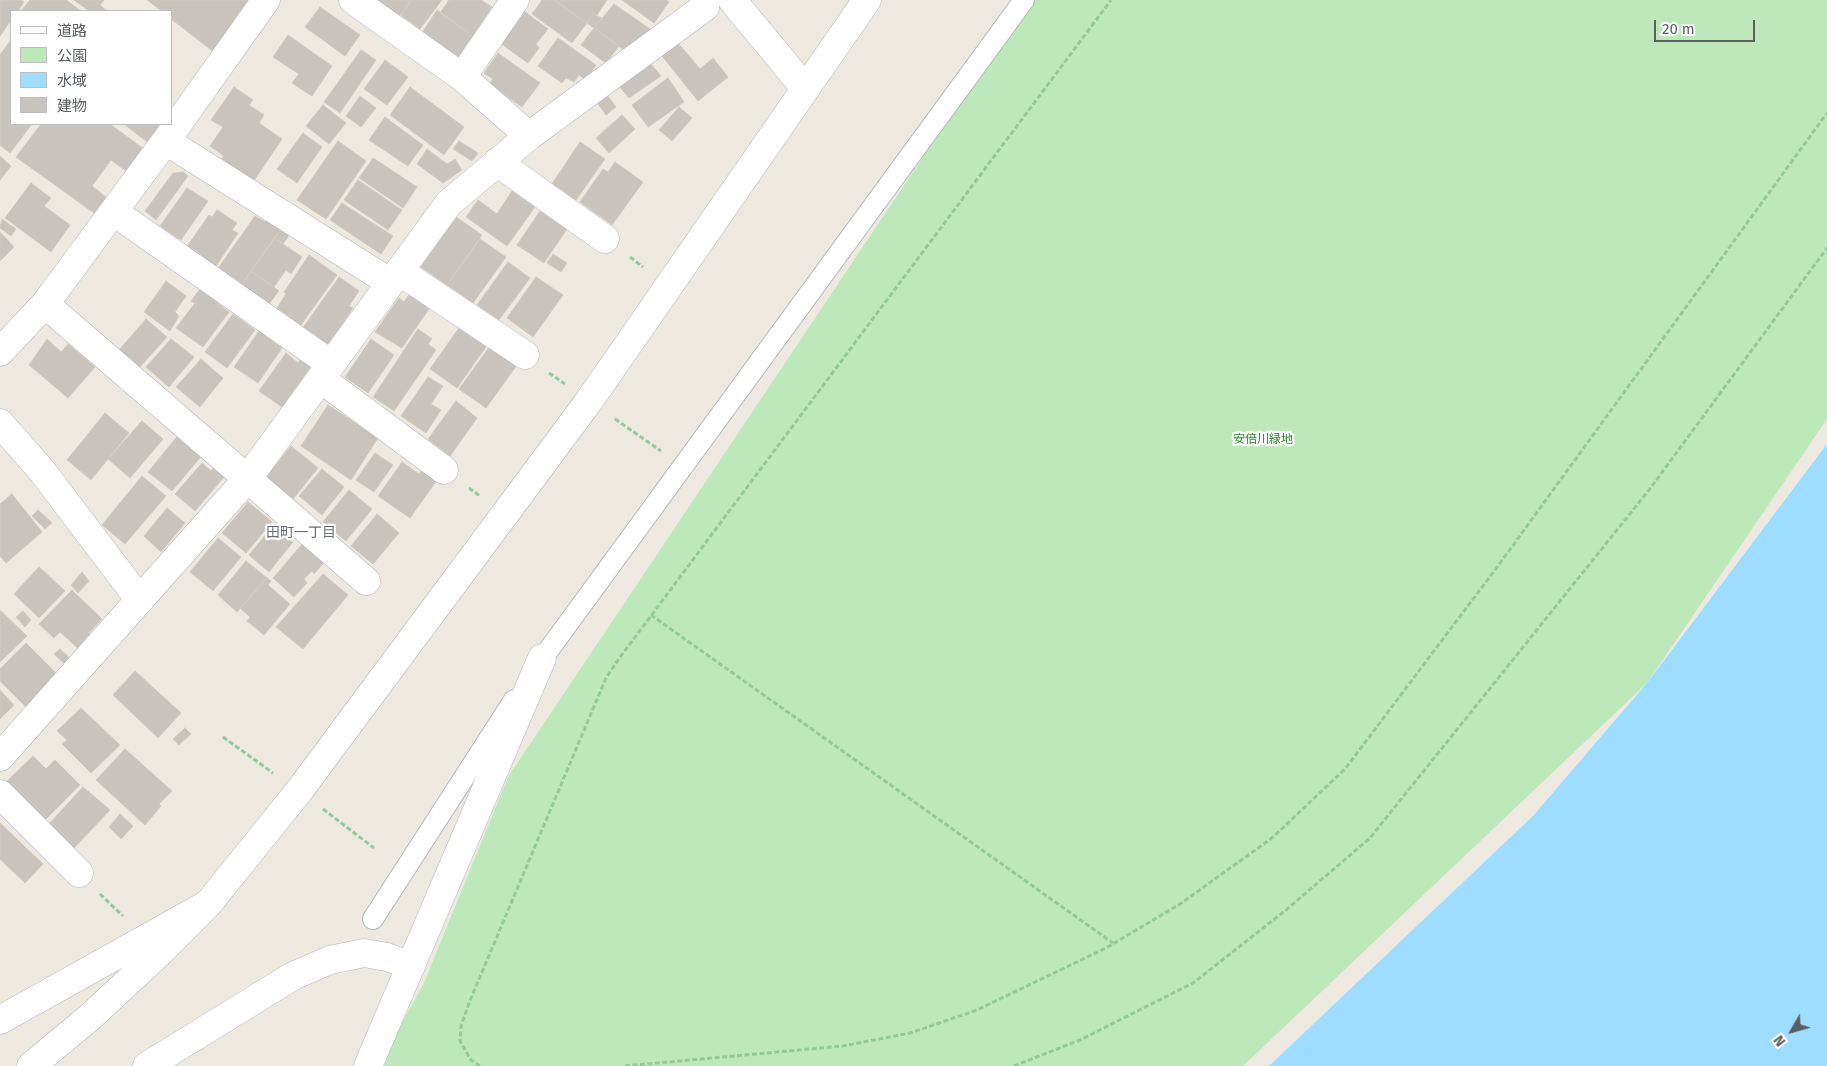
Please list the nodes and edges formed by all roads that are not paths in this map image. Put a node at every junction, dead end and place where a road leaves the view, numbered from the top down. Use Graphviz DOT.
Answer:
graph roads {
  1 [pos="266,0"];
  2 [pos="353,0"];
  3 [pos="515,0"];
  4 [pos="704,0"];
  5 [pos="732,0"];
  6 [pos="868,0"];
  7 [pos="1024,0"];
  8 [pos="462,77"];
  9 [pos="805,88"];
  10 [pos="529,136"];
  11 [pos="166,141"];
  12 [pos="497,162"];
  13 [pos="114,212"];
  14 [pos="605,239"];
  15 [pos="395,277"];
  16 [pos="45,304"];
  17 [pos="0,352"];
  18 [pos="525,355"];
  19 [pos="326,372"];
  20 [pos="0,423"];
  21 [pos="444,470"];
  22 [pos="248,478"];
  23 [pos="366,581"];
  24 [pos="140,600"];
  25 [pos="542,658"];
  26 [pos="0,757"];
  27 [pos="0,794"];
  28 [pos="79,873"];
  29 [pos="208,904"];
  30 [pos="373,919"];
  31 [pos="411,966"];
  32 [pos="0,1020"];
  33 [pos="31,1066"];
  34 [pos="147,1066"];
  35 [pos="368,1066"];
  1 -- 11 [label="street"];
  2 -- 8 [label="street"];
  3 -- 8 [label="street"];
  4 -- 10 [label="street"];
  5 -- 9 [label="street"];
  6 -- 9 [label="street"];
  7 -- 25 [label="lane"];
  8 -- 10 [label="street"];
  9 -- 29 [label="street"];
  10 -- 12 [label="street"];
  11 -- 13 [label="street"];
  11 -- 15 [label="street"];
  12 -- 14 [label="street"];
  12 -- 15 [label="street"];
  13 -- 16 [label="street"];
  13 -- 19 [label="street"];
  15 -- 18 [label="street"];
  15 -- 19 [label="street"];
  16 -- 17 [label="street"];
  16 -- 22 [label="street"];
  19 -- 21 [label="street"];
  19 -- 22 [label="street"];
  20 -- 24 [label="street"];
  22 -- 23 [label="street"];
  22 -- 24 [label="street"];
  24 -- 26 [label="street"];
  25 -- 30 [label="lane"];
  25 -- 31 [label="street"];
  27 -- 28 [label="street"];
  29 -- 32 [label="street"];
  29 -- 33 [label="street"];
  31 -- 34 [label="street"];
  31 -- 35 [label="street"];
}
